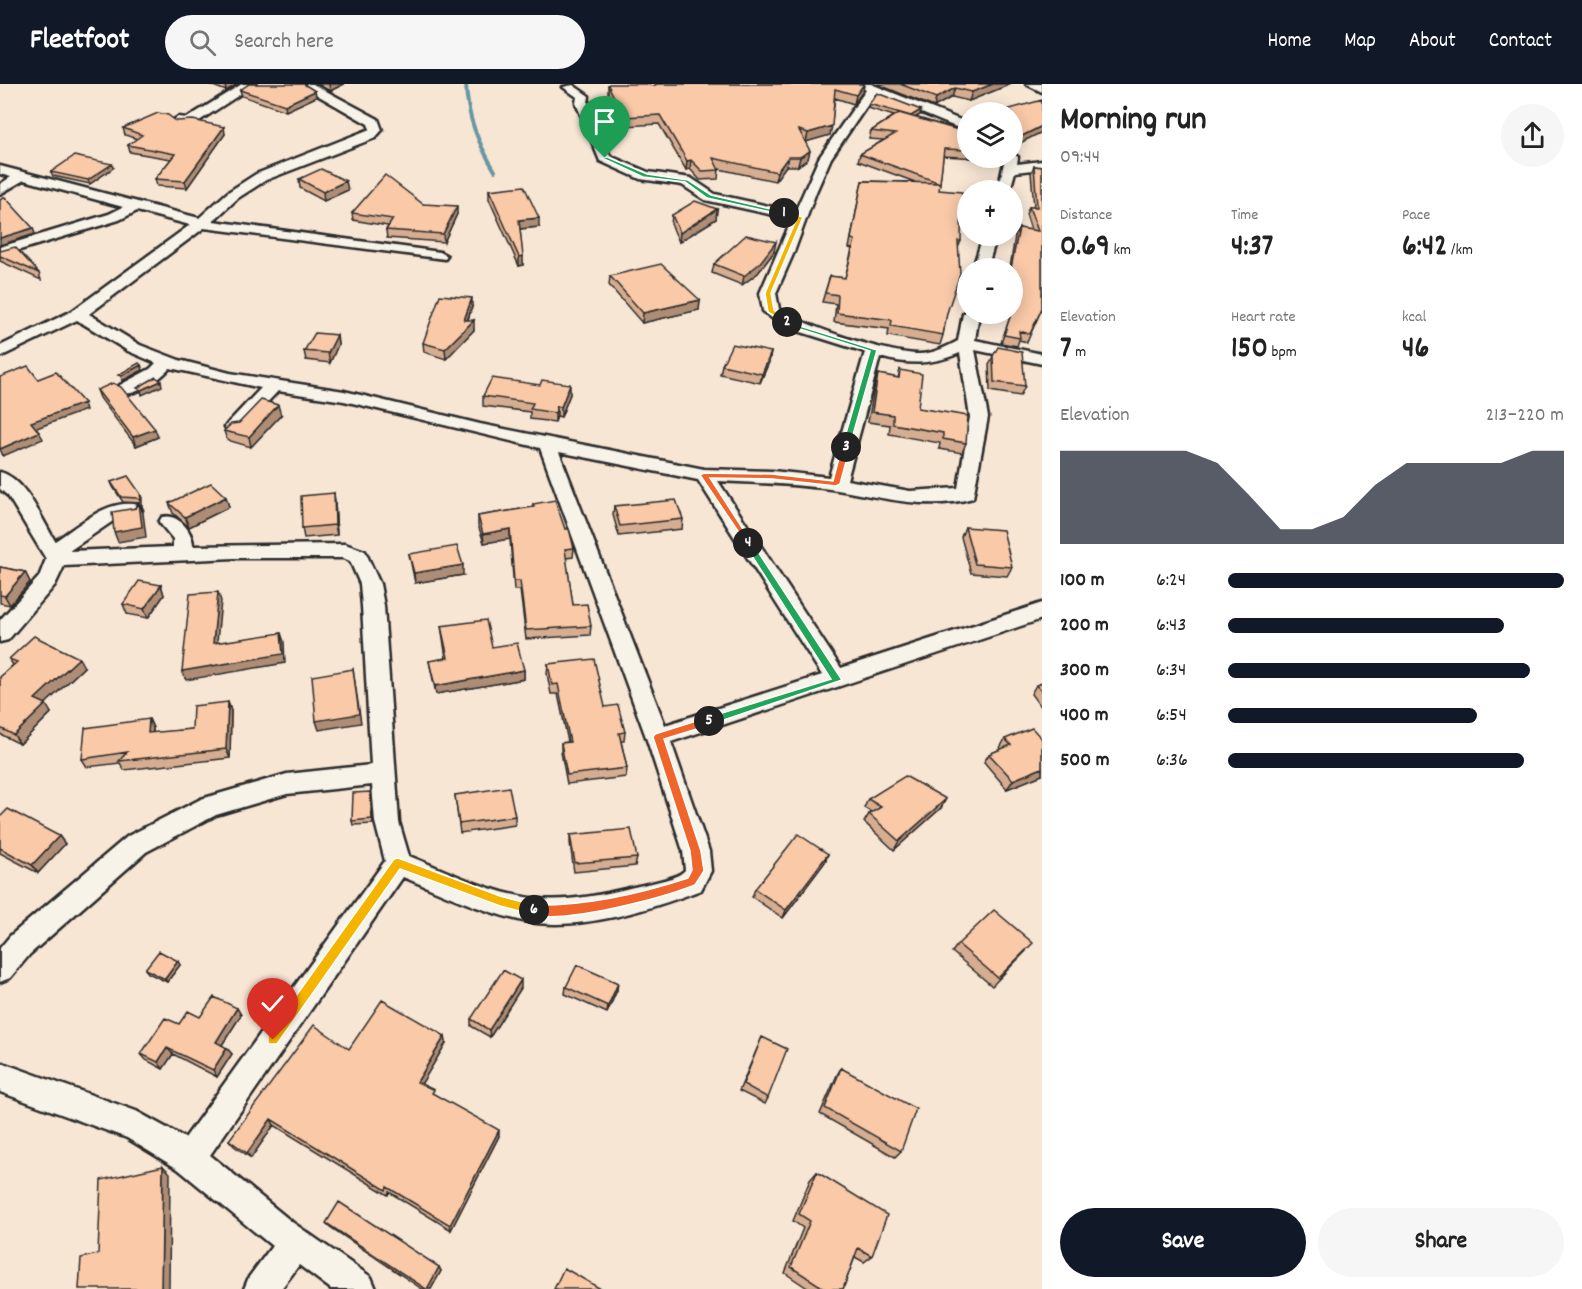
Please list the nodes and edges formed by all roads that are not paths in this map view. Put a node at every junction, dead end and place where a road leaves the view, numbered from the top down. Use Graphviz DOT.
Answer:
graph roads {
  1 [pos="250,84"];
  2 [pos="304,84"];
  3 [pos="1032,84"];
  4 [pos="867,86"];
  5 [pos="569,87"];
  6 [pos="1042,88"];
  7 [pos="178,121"];
  8 [pos="957,123"];
  9 [pos="1023,150"];
  10 [pos="1042,158"];
  11 [pos="1023,164"];
  12 [pos="1042,165"];
  13 [pos="0,170"];
  14 [pos="21,176"];
  15 [pos="0,190"];
  16 [pos="133,207"];
  17 [pos="800,217"];
  18 [pos="200,223"];
  19 [pos="0,252"];
  20 [pos="440,256"];
  21 [pos="78,314"];
  22 [pos="969,324"];
  23 [pos="966,343"];
  24 [pos="874,350"];
  25 [pos="0,352"];
  26 [pos="1042,360"];
  27 [pos="167,361"];
  28 [pos="274,385"];
  29 [pos="126,388"];
  30 [pos="234,427"];
  31 [pos="547,443"];
  32 [pos="704,475"];
  33 [pos="0,478"];
  34 [pos="836,484"];
  35 [pos="132,510"];
  36 [pos="169,522"];
  37 [pos="183,553"];
  38 [pos="54,556"];
  39 [pos="1042,611"];
  40 [pos="0,634"];
  41 [pos="837,680"];
  42 [pos="658,737"];
  43 [pos="385,774"];
  44 [pos="398,863"];
  45 [pos="0,969"];
  46 [pos="0,1077"];
  47 [pos="189,1158"];
  48 [pos="295,1243"];
  49 [pos="261,1289"];
  50 [pos="359,1289"];
  1 -- 7 [label="street"];
  2 -- 18 [label="street"];
  3 -- 6 [label="street"];
  4 -- 8 [label="street"];
  4 -- 17 [label="street"];
  5 -- 17 [label="street"];
  9 -- 10 [label="street"];
  11 -- 12 [label="street"];
  13 -- 14 [label="street"];
  14 -- 15 [label="street"];
  14 -- 16 [label="street"];
  16 -- 18 [label="street"];
  16 -- 19 [label="street"];
  17 -- 24 [label="street"];
  18 -- 20 [label="street"];
  18 -- 21 [label="street"];
  21 -- 25 [label="street"];
  21 -- 27 [label="street"];
  22 -- 23 [label="street"];
  23 -- 24 [label="street"];
  23 -- 26 [label="street"];
  23 -- 34 [label="street"];
  24 -- 34 [label="street"];
  27 -- 28 [label="street"];
  27 -- 29 [label="street"];
  28 -- 30 [label="street"];
  28 -- 31 [label="street"];
  31 -- 32 [label="street"];
  31 -- 42 [label="street"];
  32 -- 34 [label="street"];
  32 -- 41 [label="street"];
  33 -- 38 [label="street"];
  35 -- 38 [label="street"];
  36 -- 37 [label="street"];
  37 -- 38 [label="street"];
  37 -- 43 [label="street"];
  38 -- 40 [label="street"];
  39 -- 41 [label="street"];
  41 -- 42 [label="street"];
  42 -- 44 [label="street"];
  43 -- 44 [label="street"];
  43 -- 45 [label="street"];
  44 -- 47 [label="street"];
  46 -- 47 [label="street"];
  47 -- 48 [label="street"];
  48 -- 49 [label="street"];
  48 -- 50 [label="street"];
}
